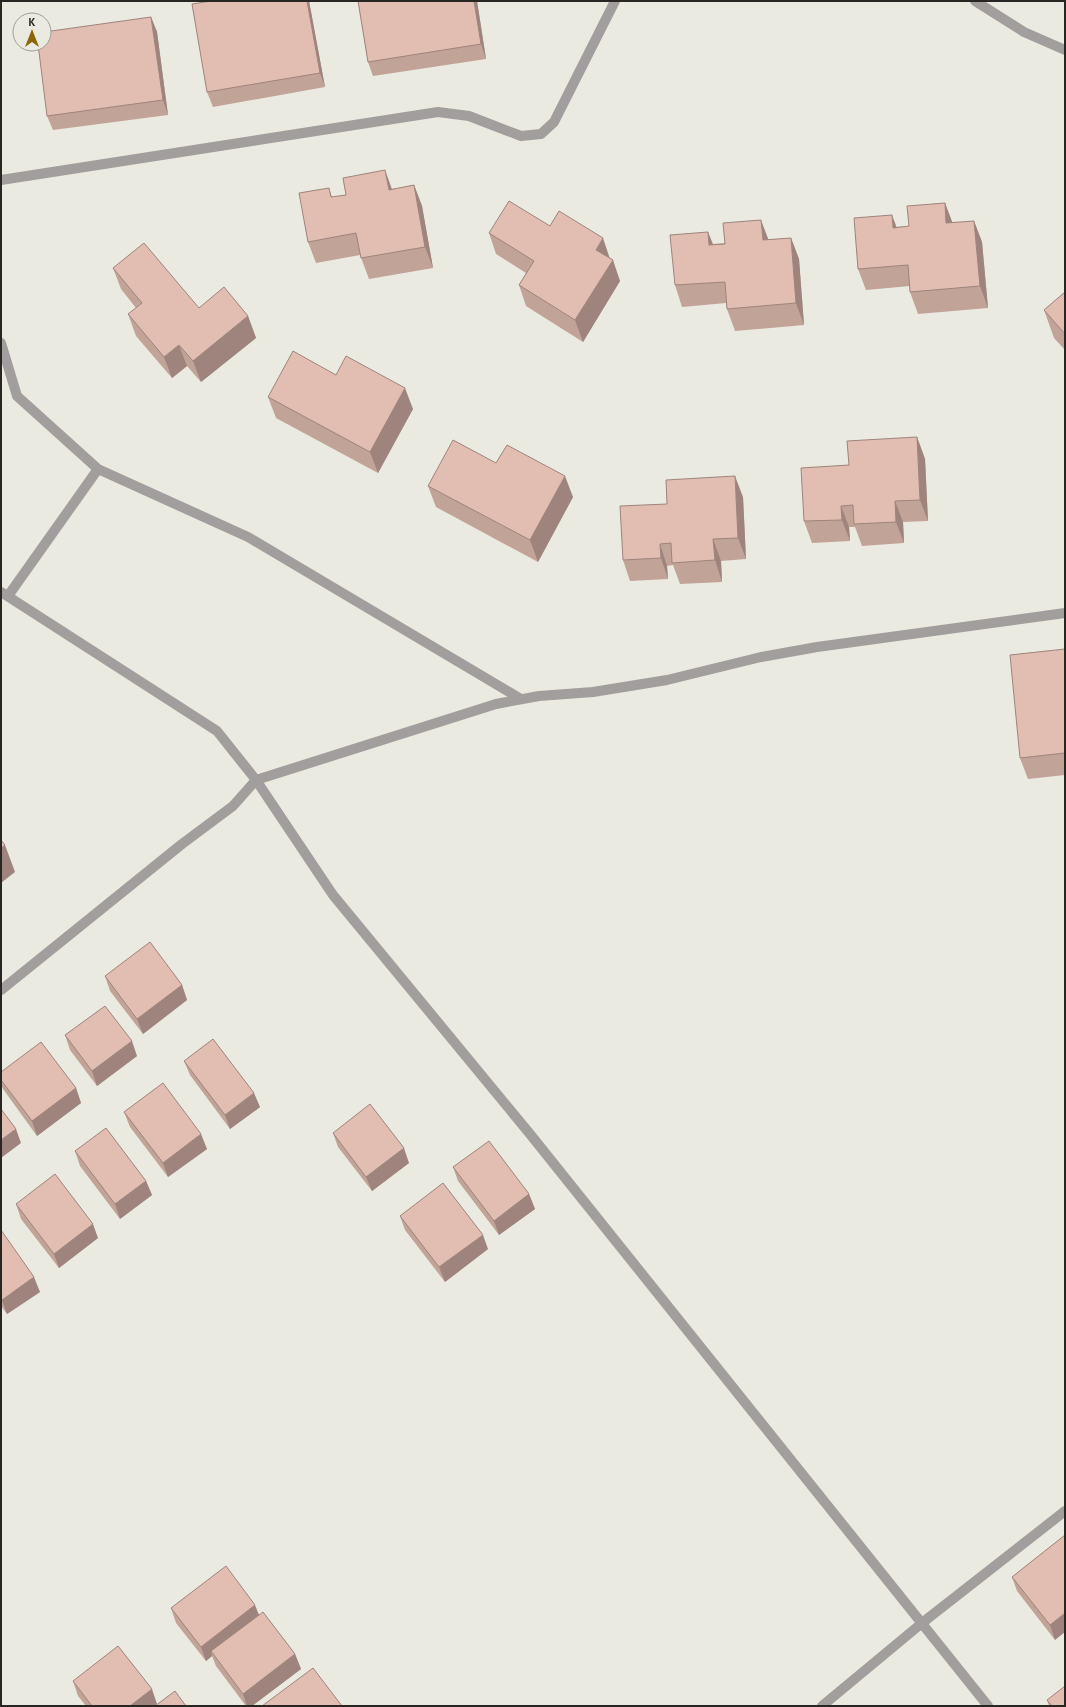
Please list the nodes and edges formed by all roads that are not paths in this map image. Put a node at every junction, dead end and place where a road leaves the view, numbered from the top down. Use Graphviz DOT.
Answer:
graph roads {
  1 [pos="615,1"];
  2 [pos="975,1"];
  3 [pos="1065,50"];
  4 [pos="1,180"];
  5 [pos="1,343"];
  6 [pos="98,468"];
  7 [pos="5,594"];
  8 [pos="1065,613"];
  9 [pos="521,699"];
  10 [pos="256,780"];
  11 [pos="1,990"];
  12 [pos="1065,1511"];
  13 [pos="922,1623"];
  14 [pos="822,1706"];
  15 [pos="988,1706"];
  1 -- 4 [label="street"];
  2 -- 3 [label="street"];
  5 -- 6 [label="street"];
  6 -- 7 [label="street"];
  6 -- 9 [label="street"];
  7 -- 10 [label="street"];
  8 -- 9 [label="street"];
  9 -- 10 [label="street"];
  10 -- 11 [label="street"];
  10 -- 13 [label="street"];
  12 -- 13 [label="street"];
  13 -- 14 [label="street"];
  13 -- 15 [label="street"];
}
